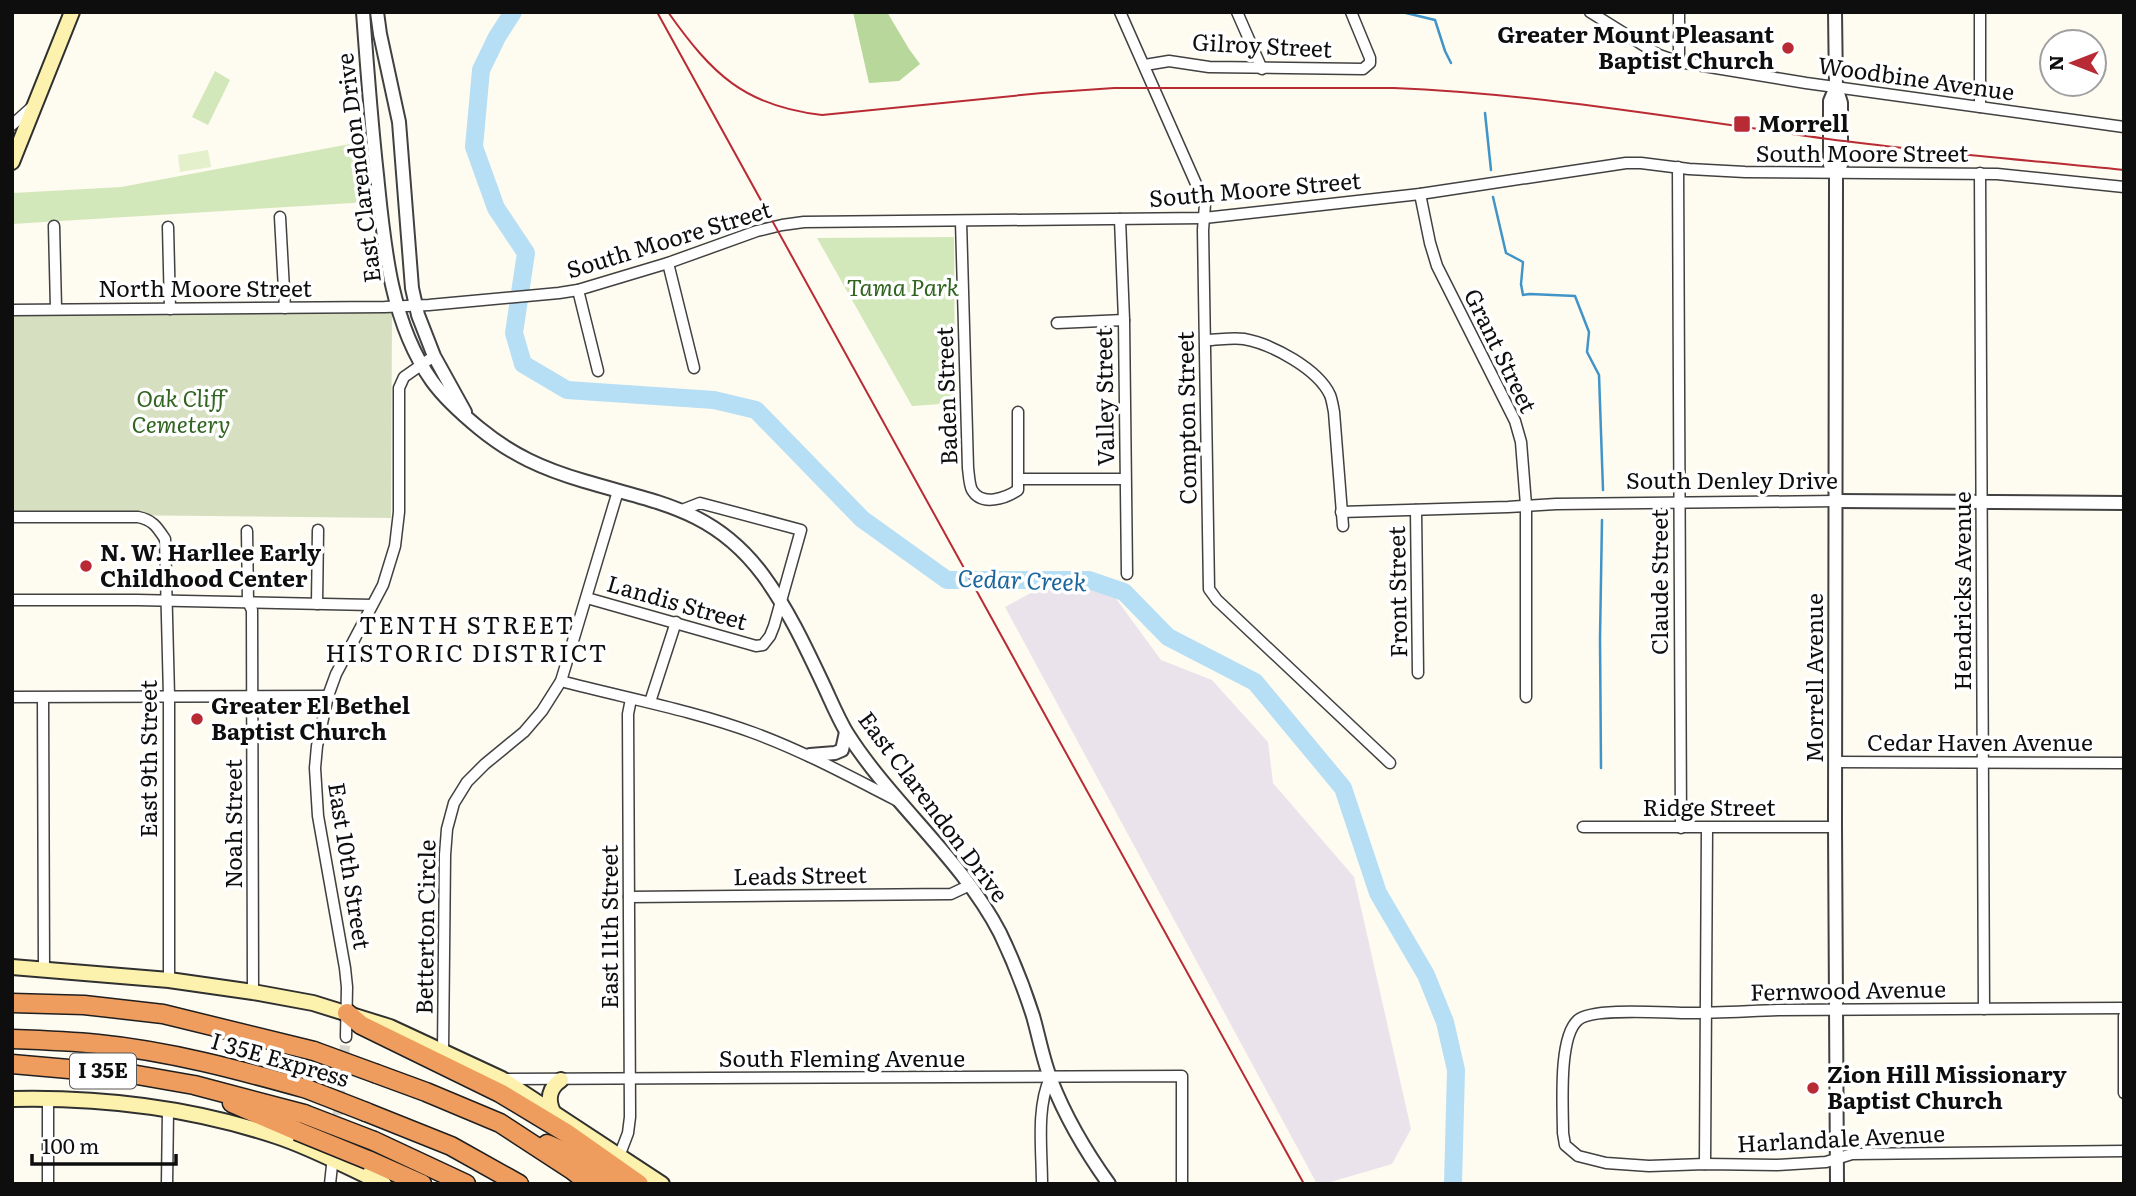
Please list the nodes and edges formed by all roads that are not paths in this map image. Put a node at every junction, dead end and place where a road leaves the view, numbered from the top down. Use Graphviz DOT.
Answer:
graph roads {
  1 [pos="72,12"];
  2 [pos="363,12"];
  3 [pos="377,12"];
  4 [pos="1121,12"];
  5 [pos="1237,12"];
  6 [pos="1351,12"];
  7 [pos="1591,12"];
  8 [pos="1679,12"];
  9 [pos="1835,12"];
  10 [pos="1980,12"];
  11 [pos="1679,62"];
  12 [pos="1145,65"];
  13 [pos="1262,69"];
  14 [pos="1836,87"];
  15 [pos="37,102"];
  16 [pos="1980,107"];
  17 [pos="12,125"];
  18 [pos="2124,127"];
  19 [pos="12,162"];
  20 [pos="1678,167"];
  21 [pos="1836,172"];
  22 [pos="1980,173"];
  23 [pos="2124,187"];
  24 [pos="1420,194"];
  25 [pos="405,202"];
  26 [pos="380,203"];
  27 [pos="280,218"];
  28 [pos="1204,218"];
  29 [pos="1120,219"];
  30 [pos="961,221"];
  31 [pos="54,226"];
  32 [pos="168,228"];
  33 [pos="668,263"];
  34 [pos="578,290"];
  35 [pos="398,306"];
  36 [pos="416,306"];
  37 [pos="55,308"];
  38 [pos="285,308"];
  39 [pos="170,309"];
  40 [pos="12,310"];
  41 [pos="1124,320"];
  42 [pos="1057,323"];
  43 [pos="1206,340"];
  44 [pos="434,356"];
  45 [pos="421,364"];
  46 [pos="694,368"];
  47 [pos="597,371"];
  48 [pos="1018,412"];
  49 [pos="470,421"];
  50 [pos="1125,479"];
  51 [pos="1019,485"];
  52 [pos="618,491"];
  53 [pos="1837,501"];
  54 [pos="1983,501"];
  55 [pos="1679,503"];
  56 [pos="2124,503"];
  57 [pos="1526,505"];
  58 [pos="682,510"];
  59 [pos="1416,510"];
  60 [pos="1341,512"];
  61 [pos="12,517"];
  62 [pos="1343,526"];
  63 [pos="318,530"];
  64 [pos="247,531"];
  65 [pos="1127,574"];
  66 [pos="587,598"];
  67 [pos="12,600"];
  68 [pos="167,601"];
  69 [pos="780,601"];
  70 [pos="248,603"];
  71 [pos="317,604"];
  72 [pos="372,606"];
  73 [pos="676,622"];
  74 [pos="1418,673"];
  75 [pos="561,681"];
  76 [pos="252,695"];
  77 [pos="169,696"];
  78 [pos="328,696"];
  79 [pos="12,697"];
  80 [pos="1526,697"];
  81 [pos="43,698"];
  82 [pos="631,699"];
  83 [pos="650,702"];
  84 [pos="846,732"];
  85 [pos="810,755"];
  86 [pos="1835,762"];
  87 [pos="1983,762"];
  88 [pos="2124,762"];
  89 [pos="1390,764"];
  90 [pos="898,801"];
  91 [pos="1583,827"];
  92 [pos="1681,828"];
  93 [pos="1707,828"];
  94 [pos="1835,828"];
  95 [pos="970,885"];
  96 [pos="629,897"];
  97 [pos="12,967"];
  98 [pos="44,970"];
  99 [pos="169,979"];
  100 [pos="12,992"];
  101 [pos="253,992"];
  102 [pos="12,1003"];
  103 [pos="2124,1008"];
  104 [pos="1984,1009"];
  105 [pos="1836,1010"];
  106 [pos="347,1013"];
  107 [pos="1705,1013"];
  108 [pos="163,1014"];
  109 [pos="2124,1016"];
  110 [pos="346,1037"];
  111 [pos="12,1039"];
  112 [pos="443,1051"];
  113 [pos="12,1064"];
  114 [pos="630,1078"];
  115 [pos="1050,1078"];
  116 [pos="502,1079"];
  117 [pos="561,1080"];
  118 [pos="2124,1093"];
  119 [pos="48,1098"];
  120 [pos="12,1099"];
  121 [pos="168,1110"];
  122 [pos="554,1112"];
  123 [pos="301,1123"];
  124 [pos="500,1123"];
  125 [pos="1565,1145"];
  126 [pos="2124,1152"];
  127 [pos="620,1154"];
  128 [pos="333,1156"];
  129 [pos="1838,1159"];
  130 [pos="1705,1164"];
  131 [pos="48,1184"];
  132 [pos="167,1184"];
  133 [pos="330,1184"];
  134 [pos="384,1184"];
  135 [pos="422,1184"];
  136 [pos="466,1184"];
  137 [pos="519,1184"];
  138 [pos="590,1184"];
  139 [pos="617,1184"];
  140 [pos="639,1184"];
  141 [pos="662,1184"];
  142 [pos="1042,1184"];
  143 [pos="1109,1184"];
  144 [pos="1182,1184"];
  145 [pos="1838,1184"];
  1 -- 15 [label="main road"];
  2 -- 26 [label="street, East Clarendon Drive"];
  3 -- 25 [label="street, East Clarendon Drive"];
  4 -- 12 [label="street, Compton Street"];
  5 -- 13 [label="street"];
  6 -- 13 [label="street, Gilroy Street"];
  7 -- 11 [label="street, Woodbine Avenue"];
  8 -- 11 [label="street"];
  9 -- 14 [label="street, Morrell Avenue"];
  10 -- 16 [label="street"];
  11 -- 14 [label="street, Woodbine Avenue"];
  12 -- 13 [label="street, Gilroy Street"];
  12 -- 28 [label="street, Compton Street"];
  14 -- 16 [label="street, Woodbine Avenue"];
  14 -- 21 [label="street, Morrell Avenue"];
  15 -- 17 [label="street"];
  15 -- 19 [label="main road"];
  16 -- 18 [label="street, Woodbine Avenue"];
  20 -- 21 [label="street, South Moore Street"];
  20 -- 24 [label="street, South Moore Street"];
  20 -- 55 [label="street, Claude Street"];
  21 -- 22 [label="street, South Moore Street"];
  21 -- 53 [label="street, Morrell Avenue"];
  22 -- 23 [label="street, South Moore Street"];
  22 -- 54 [label="street, Hendricks Avenue"];
  24 -- 28 [label="street, South Moore Street"];
  24 -- 57 [label="street, Grant Street"];
  25 -- 26 [label="street"];
  25 -- 36 [label="street, East Clarendon Drive"];
  26 -- 35 [label="street, East Clarendon Drive"];
  27 -- 38 [label="street"];
  28 -- 29 [label="street, South Moore Street"];
  28 -- 43 [label="street, Compton Street"];
  29 -- 30 [label="street, South Moore Street"];
  29 -- 41 [label="street, Valley Street"];
  30 -- 33 [label="street, South Moore Street"];
  30 -- 51 [label="street, Baden Street"];
  31 -- 37 [label="street"];
  32 -- 39 [label="street"];
  33 -- 34 [label="street, South Moore Street"];
  33 -- 46 [label="street"];
  34 -- 36 [label="street, South Moore Street"];
  34 -- 47 [label="street"];
  35 -- 36 [label="street, South Moore Street"];
  35 -- 38 [label="street, North Moore Street"];
  35 -- 45 [label="street, East Clarendon Drive"];
  36 -- 44 [label="street, East Clarendon Drive"];
  37 -- 39 [label="street, North Moore Street"];
  37 -- 40 [label="street, North Moore Street"];
  38 -- 39 [label="street, North Moore Street"];
  41 -- 42 [label="street"];
  41 -- 50 [label="street, Valley Street"];
  43 -- 60 [label="street"];
  43 -- 89 [label="street, Compton Street"];
  44 -- 45 [label="street, East 10th Street"];
  44 -- 49 [label="street, East Clarendon Drive"];
  45 -- 49 [label="street, East Clarendon Drive"];
  45 -- 72 [label="street, East 10th Street"];
  48 -- 51 [label="street"];
  49 -- 52 [label="street, East Clarendon Drive"];
  50 -- 51 [label="street"];
  50 -- 65 [label="street, Valley Street"];
  52 -- 58 [label="street, East Clarendon Drive"];
  52 -- 66 [label="street, Betterton Circle"];
  53 -- 54 [label="street, South Denley Drive"];
  53 -- 55 [label="street, South Denley Drive"];
  53 -- 86 [label="street, Morrell Avenue"];
  54 -- 56 [label="street, South Denley Drive"];
  54 -- 87 [label="street, Hendricks Avenue"];
  55 -- 57 [label="street, South Denley Drive"];
  55 -- 92 [label="street, Claude Street"];
  57 -- 59 [label="street, South Denley Drive"];
  57 -- 80 [label="street, Grant Street"];
  58 -- 69 [label="street, East Clarendon Drive"];
  58 -- 69 [label="street"];
  59 -- 60 [label="street, South Denley Drive"];
  59 -- 74 [label="street, Front Street"];
  60 -- 62 [label="street"];
  61 -- 68 [label="street, East 9th Street"];
  63 -- 71 [label="street"];
  64 -- 70 [label="street, Noah Street"];
  66 -- 73 [label="street, Landis Street"];
  66 -- 75 [label="street, Betterton Circle"];
  67 -- 68 [label="street"];
  68 -- 70 [label="street"];
  68 -- 77 [label="street, East 9th Street"];
  69 -- 73 [label="street, Landis Street"];
  69 -- 84 [label="street, East Clarendon Drive"];
  70 -- 71 [label="street"];
  70 -- 76 [label="street, Noah Street"];
  71 -- 72 [label="street"];
  72 -- 78 [label="street, East 10th Street"];
  73 -- 83 [label="street"];
  75 -- 82 [label="street"];
  75 -- 112 [label="street, Betterton Circle"];
  76 -- 77 [label="street"];
  76 -- 78 [label="street"];
  76 -- 101 [label="street, Noah Street"];
  77 -- 81 [label="street"];
  77 -- 99 [label="street, East 9th Street"];
  78 -- 106 [label="street, East 10th Street"];
  79 -- 81 [label="street"];
  81 -- 98 [label="street"];
  82 -- 83 [label="street"];
  82 -- 96 [label="street, East 11th Street"];
  83 -- 85 [label="street"];
  84 -- 85 [label="street"];
  84 -- 90 [label="street, East Clarendon Drive"];
  85 -- 90 [label="street"];
  86 -- 87 [label="street, Cedar Haven Avenue"];
  86 -- 94 [label="street, Morrell Avenue"];
  87 -- 88 [label="street, Cedar Haven Avenue"];
  87 -- 104 [label="street, Hendricks Avenue"];
  90 -- 95 [label="street, East Clarendon Drive"];
  91 -- 92 [label="street, Ridge Street"];
  92 -- 93 [label="street, Ridge Street"];
  93 -- 94 [label="street, Ridge Street"];
  93 -- 107 [label="street"];
  94 -- 105 [label="street, Morrell Avenue"];
  95 -- 96 [label="street, Leads Street"];
  95 -- 115 [label="street, East Clarendon Drive"];
  96 -- 114 [label="street, East 11th Street"];
  97 -- 98 [label="main road"];
  98 -- 99 [label="main road"];
  99 -- 101 [label="main road"];
  100 -- 108 [label="highway"];
  101 -- 106 [label="main road"];
  102 -- 108 [label="highway"];
  103 -- 104 [label="street, Fernwood Avenue"];
  104 -- 105 [label="street, Fernwood Avenue"];
  105 -- 107 [label="street, Fernwood Avenue"];
  105 -- 129 [label="street, Morrell Avenue"];
  106 -- 110 [label="street, East 10th Street"];
  106 -- 112 [label="main road"];
  106 -- 140 [label="highway"];
  107 -- 125 [label="street, Fernwood Avenue"];
  107 -- 130 [label="street"];
  108 -- 124 [label="highway, bridge"];
  109 -- 118 [label="street"];
  111 -- 137 [label="highway, I 35E Express, bridge"];
  112 -- 116 [label="main road"];
  113 -- 123 [label="highway, I 35E"];
  114 -- 115 [label="street, South Fleming Avenue"];
  114 -- 117 [label="street, South Fleming Avenue"];
  114 -- 127 [label="street, East 11th Street"];
  115 -- 142 [label="street"];
  115 -- 143 [label="street, East Clarendon Drive"];
  115 -- 144 [label="street, South Fleming Avenue"];
  116 -- 117 [label="street, South Fleming Avenue"];
  116 -- 122 [label="main road"];
  117 -- 122 [label="main road"];
  119 -- 120 [label="main road"];
  119 -- 121 [label="main road"];
  119 -- 131 [label="street"];
  121 -- 128 [label="main road"];
  121 -- 132 [label="street"];
  122 -- 127 [label="main road"];
  123 -- 135 [label="highway, bridge"];
  123 -- 136 [label="highway, I 35E, bridge"];
  124 -- 138 [label="highway"];
  124 -- 139 [label="highway"];
  125 -- 130 [label="street, Harlandale Avenue"];
  126 -- 129 [label="street, Harlandale Avenue"];
  127 -- 141 [label="main road"];
  128 -- 133 [label="street"];
  128 -- 134 [label="main road"];
  129 -- 130 [label="street, Harlandale Avenue"];
  129 -- 145 [label="street, Morrell Avenue"];
}
